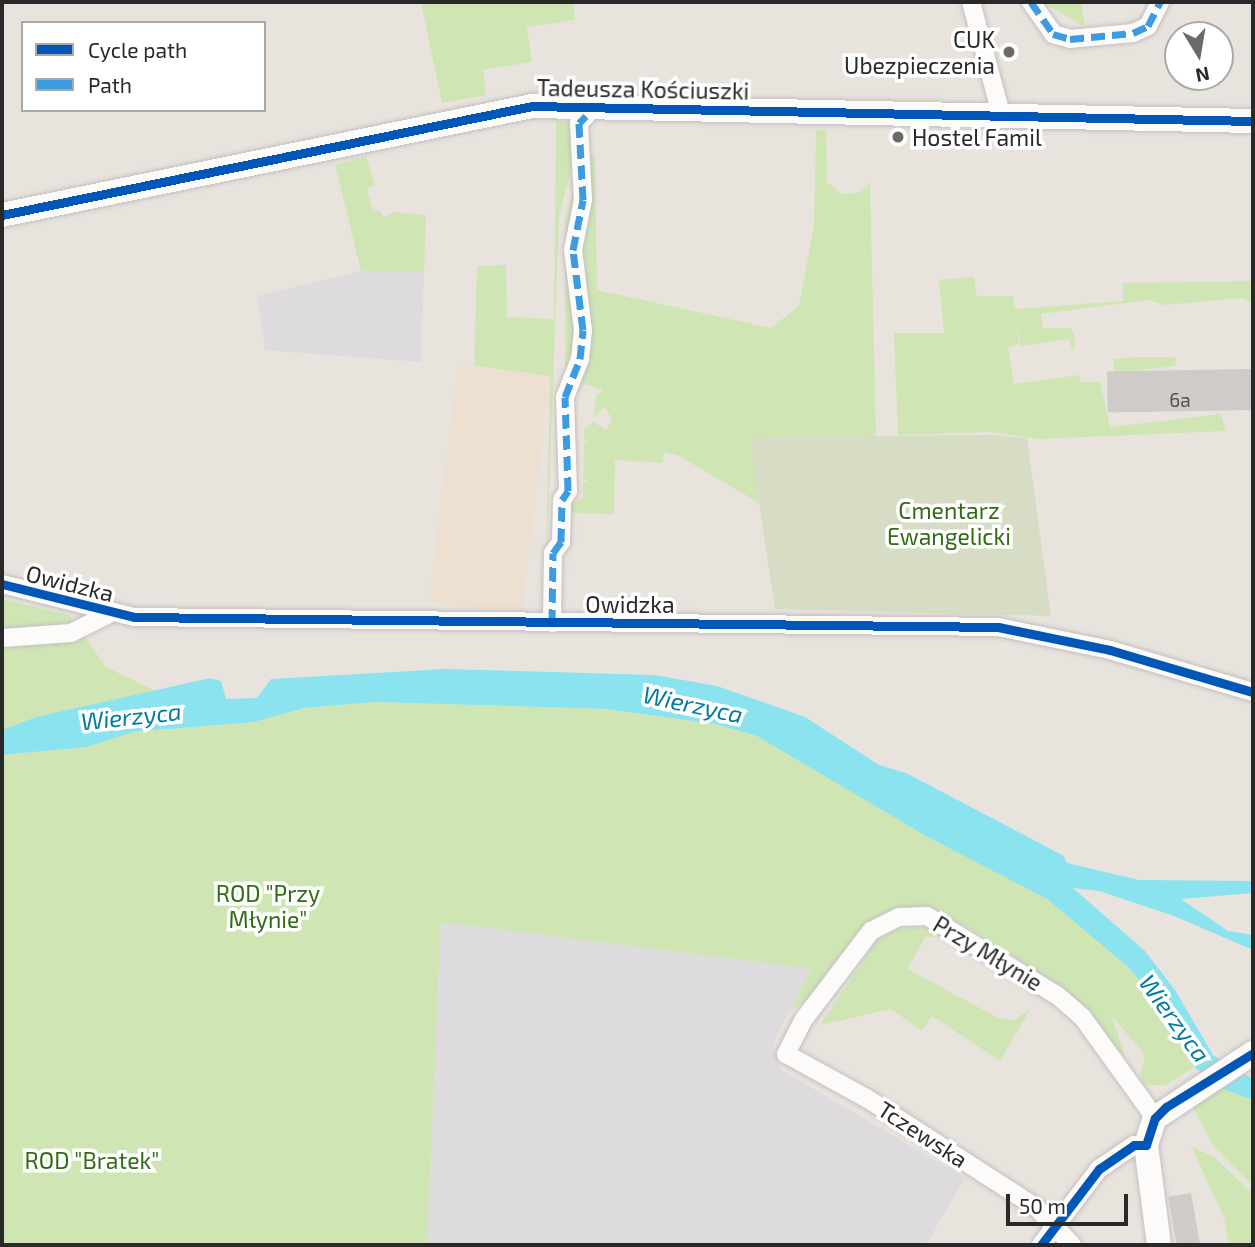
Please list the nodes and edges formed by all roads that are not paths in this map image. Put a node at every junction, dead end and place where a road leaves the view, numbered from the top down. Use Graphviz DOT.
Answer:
graph roads {
  1 [pos="971,2"];
  2 [pos="1031,2"];
  3 [pos="1160,2"];
  4 [pos="1001,114"];
  5 [pos="586,116"];
  6 [pos="1253,121"];
  7 [pos="2,215"];
  8 [pos="2,584"];
  9 [pos="109,614"];
  10 [pos="552,623"];
  11 [pos="2,638"];
  12 [pos="1253,692"];
  13 [pos="786,1054"];
  14 [pos="1248,1057"];
  15 [pos="1155,1118"];
  16 [pos="1146,1145"];
  17 [pos="1054,1223"];
  18 [pos="1041,1245"];
  19 [pos="1072,1245"];
  20 [pos="1159,1245"];
  1 -- 4 [label="street"];
  2 -- 3 [label="street"];
  4 -- 6 [label="street, Tadeusza Kościuszki"];
  4 -- 7 [label="street, Tadeusza Kościuszki"];
  5 -- 10 [label="street"];
  8 -- 9 [label="street, Owidzka"];
  9 -- 10 [label="street, Owidzka"];
  9 -- 11 [label="street"];
  10 -- 12 [label="street, Owidzka"];
  13 -- 15 [label="street, Przy Młynie"];
  13 -- 17 [label="street, Tczewska"];
  14 -- 15 [label="street"];
  15 -- 16 [label="street"];
  16 -- 17 [label="street"];
  16 -- 20 [label="street"];
  17 -- 18 [label="street"];
  17 -- 19 [label="street, Tczewska"];
}
